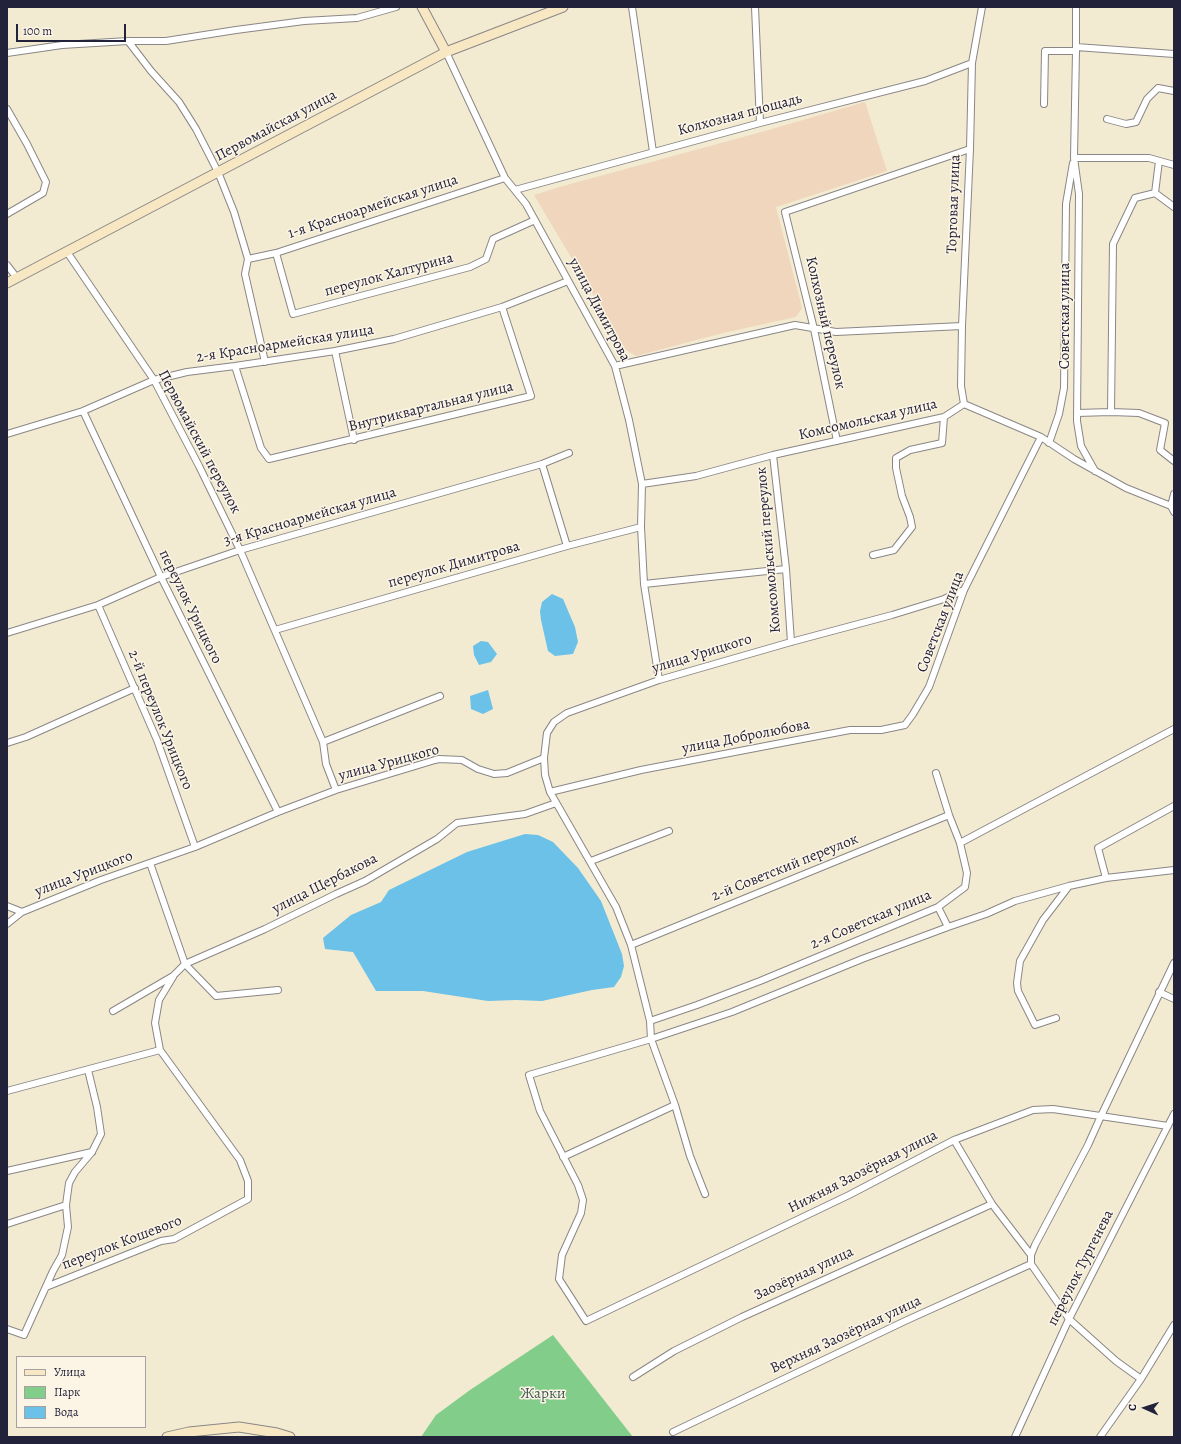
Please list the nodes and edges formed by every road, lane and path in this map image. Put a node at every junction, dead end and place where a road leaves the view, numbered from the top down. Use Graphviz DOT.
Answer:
graph roads {
  1 [pos="396,7"];
  2 [pos="422,7"];
  3 [pos="563,7"];
  4 [pos="632,7"];
  5 [pos="755,7"];
  6 [pos="982,7"];
  7 [pos="1076,7"];
  8 [pos="128,41"];
  9 [pos="1076,49"];
  10 [pos="446,52"];
  11 [pos="7,53"];
  12 [pos="1174,54"];
  13 [pos="972,63"];
  14 [pos="1174,91"];
  15 [pos="1044,104"];
  16 [pos="7,109"];
  17 [pos="1107,119"];
  18 [pos="760,123"];
  19 [pos="970,149"];
  20 [pos="653,152"];
  21 [pos="1074,158"];
  22 [pos="1159,161"];
  23 [pos="1174,165"];
  24 [pos="218,172"];
  25 [pos="505,178"];
  26 [pos="515,190"];
  27 [pos="1155,193"];
  28 [pos="1174,207"];
  29 [pos="7,214"];
  30 [pos="535,220"];
  31 [pos="67,252"];
  32 [pos="276,253"];
  33 [pos="248,259"];
  34 [pos="7,265"];
  35 [pos="17,278"];
  36 [pos="568,281"];
  37 [pos="7,283"];
  38 [pos="502,307"];
  39 [pos="962,326"];
  40 [pos="814,329"];
  41 [pos="335,351"];
  42 [pos="265,362"];
  43 [pos="235,366"];
  44 [pos="615,366"];
  45 [pos="154,380"];
  46 [pos="964,404"];
  47 [pos="83,411"];
  48 [pos="1111,412"];
  49 [pos="1077,413"];
  50 [pos="944,417"];
  51 [pos="7,434"];
  52 [pos="1041,437"];
  53 [pos="354,440"];
  54 [pos="837,441"];
  55 [pos="1049,443"];
  56 [pos="569,452"];
  57 [pos="773,455"];
  58 [pos="1174,461"];
  59 [pos="542,464"];
  60 [pos="1095,471"];
  61 [pos="642,484"];
  62 [pos="1174,494"];
  63 [pos="1172,509"];
  64 [pos="641,527"];
  65 [pos="567,546"];
  66 [pos="240,550"];
  67 [pos="873,555"];
  68 [pos="786,569"];
  69 [pos="161,577"];
  70 [pos="644,584"];
  71 [pos="964,590"];
  72 [pos="98,604"];
  73 [pos="275,630"];
  74 [pos="7,633"];
  75 [pos="791,642"];
  76 [pos="659,680"];
  77 [pos="929,687"];
  78 [pos="135,688"];
  79 [pos="440,696"];
  80 [pos="1174,728"];
  81 [pos="324,742"];
  82 [pos="7,743"];
  83 [pos="544,758"];
  84 [pos="936,773"];
  85 [pos="336,790"];
  86 [pos="550,792"];
  87 [pos="556,803"];
  88 [pos="1174,806"];
  89 [pos="278,812"];
  90 [pos="949,815"];
  91 [pos="670,831"];
  92 [pos="960,843"];
  93 [pos="195,847"];
  94 [pos="591,861"];
  95 [pos="150,863"];
  96 [pos="1174,870"];
  97 [pos="1106,878"];
  98 [pos="1069,886"];
  99 [pos="7,906"];
  100 [pos="938,907"];
  101 [pos="22,912"];
  102 [pos="7,924"];
  103 [pos="948,927"];
  104 [pos="632,945"];
  105 [pos="1174,963"];
  106 [pos="185,964"];
  107 [pos="173,976"];
  108 [pos="278,990"];
  109 [pos="1160,992"];
  110 [pos="1174,999"];
  111 [pos="114,1011"];
  112 [pos="1056,1018"];
  113 [pos="650,1021"];
  114 [pos="651,1039"];
  115 [pos="160,1050"];
  116 [pos="88,1070"];
  117 [pos="7,1091"];
  118 [pos="675,1105"];
  119 [pos="1174,1114"];
  120 [pos="1101,1116"];
  121 [pos="1168,1126"];
  122 [pos="954,1140"];
  123 [pos="92,1152"];
  124 [pos="563,1157"];
  125 [pos="7,1172"];
  126 [pos="705,1194"];
  127 [pos="992,1204"];
  128 [pos="66,1205"];
  129 [pos="7,1224"];
  130 [pos="1031,1255"];
  131 [pos="1031,1264"];
  132 [pos="46,1287"];
  133 [pos="1069,1319"];
  134 [pos="1174,1325"];
  135 [pos="7,1329"];
  136 [pos="633,1378"];
  137 [pos="1141,1379"];
  138 [pos="673,1432"];
  139 [pos="167,1437"];
  140 [pos="290,1437"];
  141 [pos="1015,1437"];
  142 [pos="1100,1437"];
  1 -- 8 [label="street"];
  2 -- 10 [label="main road, улица Димитрова"];
  3 -- 10 [label="main road, Первомайская улица"];
  4 -- 20 [label="street"];
  5 -- 18 [label="street"];
  6 -- 13 [label="street, Торговая улица"];
  7 -- 9 [label="street, Советская улица"];
  8 -- 11 [label="street"];
  8 -- 24 [label="street"];
  9 -- 12 [label="street"];
  9 -- 15 [label="street"];
  9 -- 21 [label="street, Советская улица"];
  10 -- 24 [label="main road, Первомайская улица"];
  10 -- 25 [label="street, улица Димитрова"];
  13 -- 18 [label="street, Колхозная площадь"];
  13 -- 19 [label="street, Торговая улица"];
  14 -- 17 [label="street"];
  16 -- 29 [label="street"];
  18 -- 20 [label="street, Колхозная площадь"];
  19 -- 39 [label="street, Торговая улица"];
  19 -- 40 [label="street, Колхозный переулок"];
  20 -- 26 [label="street, Колхозная площадь"];
  21 -- 22 [label="street"];
  21 -- 49 [label="street, Советская улица"];
  21 -- 55 [label="street, Советская улица"];
  22 -- 23 [label="street"];
  22 -- 27 [label="street"];
  24 -- 31 [label="main road, Первомайская улица"];
  24 -- 33 [label="street"];
  25 -- 26 [label="street, улица Димитрова"];
  25 -- 32 [label="street, 1-я Красноармейская улица"];
  26 -- 30 [label="street, улица Димитрова"];
  27 -- 28 [label="street"];
  27 -- 48 [label="street"];
  30 -- 32 [label="street, переулок Халтурина"];
  30 -- 36 [label="street, улица Димитрова"];
  31 -- 35 [label="main road, Первомайская улица"];
  31 -- 45 [label="street, Первомайский переулок"];
  32 -- 33 [label="street, 1-я Красноармейская улица"];
  33 -- 42 [label="street"];
  34 -- 35 [label="street"];
  35 -- 37 [label="main road, Первомайская улица"];
  36 -- 38 [label="street, 2-я Красноармейская улица"];
  36 -- 44 [label="street, улица Димитрова"];
  38 -- 41 [label="street, 2-я Красноармейская улица"];
  38 -- 53 [label="street, Внутриквартальная улица"];
  39 -- 40 [label="street"];
  39 -- 46 [label="street, Торговая улица"];
  40 -- 44 [label="street"];
  40 -- 54 [label="street, Колхозный переулок"];
  41 -- 42 [label="street, 2-я Красноармейская улица"];
  41 -- 53 [label="street"];
  42 -- 43 [label="street, 2-я Красноармейская улица"];
  43 -- 45 [label="street, 2-я Красноармейская улица"];
  43 -- 53 [label="street, Внутриквартальная улица"];
  44 -- 61 [label="street, улица Димитрова"];
  45 -- 47 [label="street, 2-я Красноармейская улица"];
  45 -- 66 [label="street, Первомайский переулок"];
  46 -- 50 [label="street, Комсомольская улица"];
  46 -- 52 [label="street"];
  47 -- 51 [label="street, 2-я Красноармейская улица"];
  47 -- 69 [label="street, переулок Урицкого"];
  48 -- 49 [label="street"];
  48 -- 58 [label="street"];
  49 -- 60 [label="street, Советская улица"];
  50 -- 54 [label="street, Комсомольская улица"];
  50 -- 67 [label="street"];
  52 -- 55 [label="street"];
  52 -- 71 [label="street, Советская улица"];
  54 -- 57 [label="street, Комсомольская улица"];
  55 -- 60 [label="street"];
  56 -- 59 [label="street, 3-я Красноармейская улица"];
  57 -- 61 [label="street, Комсомольская улица"];
  57 -- 68 [label="street, Комсомольский переулок"];
  59 -- 65 [label="street"];
  59 -- 66 [label="street, 3-я Красноармейская улица"];
  60 -- 63 [label="street"];
  61 -- 64 [label="street, улица Димитрова"];
  62 -- 63 [label="street"];
  64 -- 65 [label="street, переулок Димитрова"];
  64 -- 70 [label="street, улица Димитрова"];
  65 -- 73 [label="street, переулок Димитрова"];
  66 -- 69 [label="street, 3-я Красноармейская улица"];
  66 -- 73 [label="street, Первомайский переулок"];
  68 -- 70 [label="street"];
  68 -- 75 [label="street, Комсомольский переулок"];
  69 -- 72 [label="street, 3-я Красноармейская улица"];
  69 -- 89 [label="street, переулок Урицкого"];
  70 -- 76 [label="street, улица Димитрова"];
  71 -- 75 [label="street, улица Урицкого"];
  71 -- 77 [label="street, Советская улица"];
  72 -- 74 [label="street, 3-я Красноармейская улица"];
  72 -- 78 [label="street, 2-й переулок Урицкого"];
  73 -- 81 [label="street, Первомайский переулок"];
  75 -- 76 [label="street, улица Урицкого"];
  76 -- 83 [label="street, улица Урицкого"];
  77 -- 86 [label="street, улица Добролюбова"];
  78 -- 82 [label="street"];
  78 -- 93 [label="street, 2-й переулок Урицкого"];
  79 -- 81 [label="street"];
  80 -- 92 [label="street"];
  81 -- 85 [label="street, Первомайский переулок"];
  83 -- 85 [label="street, улица Урицкого"];
  83 -- 86 [label="street"];
  84 -- 90 [label="street, 2-я Советская улица"];
  85 -- 89 [label="street, улица Урицкого"];
  86 -- 87 [label="street"];
  87 -- 94 [label="street"];
  87 -- 106 [label="street, улица Щербакова"];
  88 -- 97 [label="street"];
  89 -- 93 [label="street, улица Урицкого"];
  90 -- 92 [label="street, 2-я Советская улица"];
  90 -- 104 [label="street, 2-й Советский переулок"];
  91 -- 94 [label="street"];
  92 -- 100 [label="street, 2-я Советская улица"];
  93 -- 95 [label="street, улица Урицкого"];
  94 -- 104 [label="street"];
  95 -- 101 [label="street, улица Урицкого"];
  95 -- 106 [label="street"];
  96 -- 97 [label="street"];
  97 -- 98 [label="street"];
  98 -- 103 [label="street"];
  98 -- 112 [label="street"];
  99 -- 101 [label="street"];
  100 -- 103 [label="street"];
  100 -- 113 [label="street, 2-я Советская улица"];
  101 -- 102 [label="street, улица Урицкого"];
  103 -- 114 [label="street"];
  104 -- 113 [label="street"];
  105 -- 109 [label="street"];
  106 -- 107 [label="street, улица Щербакова"];
  106 -- 108 [label="street"];
  107 -- 111 [label="street, улица Щербакова"];
  107 -- 115 [label="street"];
  109 -- 110 [label="street"];
  109 -- 120 [label="street"];
  113 -- 114 [label="street"];
  114 -- 118 [label="street"];
  114 -- 124 [label="street"];
  115 -- 116 [label="street"];
  115 -- 132 [label="street, переулок Кошевого"];
  116 -- 117 [label="street"];
  116 -- 123 [label="street"];
  118 -- 124 [label="street"];
  118 -- 126 [label="street"];
  119 -- 121 [label="street, переулок Тургенева"];
  120 -- 121 [label="street, Нижняя Заозёрная улица"];
  120 -- 122 [label="street, Нижняя Заозёрная улица"];
  120 -- 130 [label="street"];
  121 -- 133 [label="street, переулок Тургенева"];
  122 -- 124 [label="street, Нижняя Заозёрная улица"];
  122 -- 127 [label="street"];
  123 -- 125 [label="street"];
  123 -- 128 [label="street"];
  127 -- 130 [label="street"];
  127 -- 136 [label="street, Заозёрная улица"];
  128 -- 129 [label="street"];
  128 -- 132 [label="street"];
  130 -- 131 [label="street"];
  131 -- 133 [label="street"];
  131 -- 138 [label="street, Верхняя Заозёрная улица"];
  132 -- 135 [label="street"];
  133 -- 137 [label="street"];
  133 -- 141 [label="street, переулок Тургенева"];
  134 -- 137 [label="street"];
  137 -- 142 [label="street"];
  139 -- 140 [label="main road"];
}
